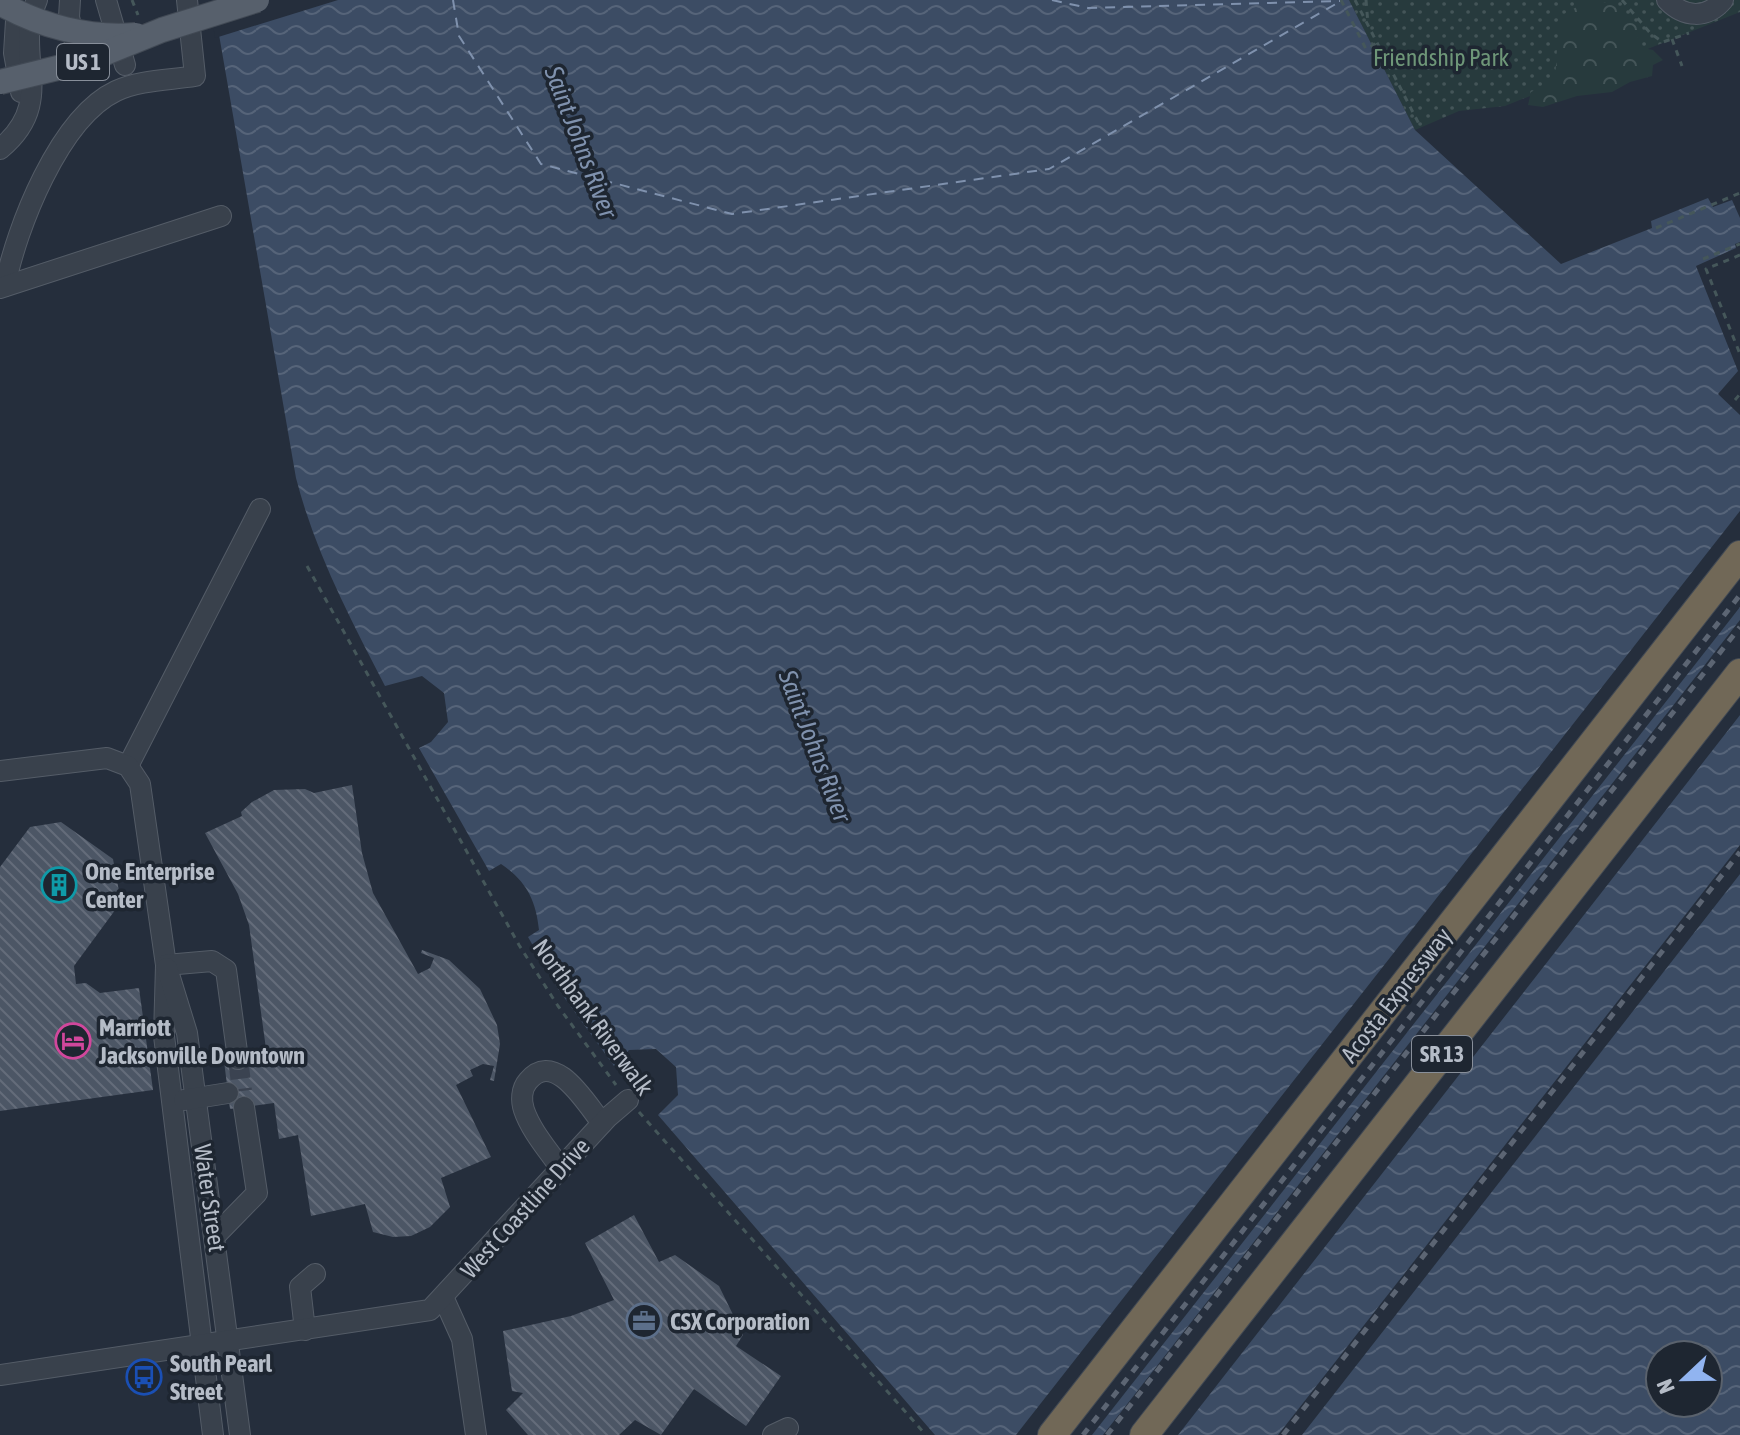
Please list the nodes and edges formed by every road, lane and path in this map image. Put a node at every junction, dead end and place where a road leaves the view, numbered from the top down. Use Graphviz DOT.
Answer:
graph roads {
  1 [pos="21,0"];
  2 [pos="30,0"];
  3 [pos="37,0"];
  4 [pos="70,0"];
  5 [pos="106,0"];
  6 [pos="187,0"];
  7 [pos="257,0"];
  8 [pos="1341,0"];
  9 [pos="1355,0"];
  10 [pos="1366,0"];
  11 [pos="1622,0"];
  12 [pos="1667,0"];
  13 [pos="1723,0"];
  14 [pos="0,3"];
  15 [pos="1369,26"];
  16 [pos="162,30"];
  17 [pos="1689,33"];
  18 [pos="1672,39"];
  19 [pos="78,40"];
  20 [pos="1377,43"];
  21 [pos="125,65"];
  22 [pos="1682,66"];
  23 [pos="0,82"];
  24 [pos="25,116"];
  25 [pos="1419,124"];
  26 [pos="0,149"];
  27 [pos="1740,193"];
  28 [pos="221,216"];
  29 [pos="1656,228"];
  30 [pos="1738,245"];
  31 [pos="1740,255"];
  32 [pos="1703,259"];
  33 [pos="2,287"];
  34 [pos="1740,354"];
  35 [pos="1740,394"];
  36 [pos="1735,400"];
  37 [pos="260,509"];
  38 [pos="1740,555"];
  39 [pos="307,566"];
  40 [pos="1740,673"];
  41 [pos="128,766"];
  42 [pos="0,771"];
  43 [pos="166,965"];
  44 [pos="238,1059"];
  45 [pos="228,1093"];
  46 [pos="196,1098"];
  47 [pos="628,1100"];
  48 [pos="172,1101"];
  49 [pos="244,1107"];
  50 [pos="605,1120"];
  51 [pos="561,1169"];
  52 [pos="215,1236"];
  53 [pos="315,1274"];
  54 [pos="444,1299"];
  55 [pos="305,1330"];
  56 [pos="229,1340"];
  57 [pos="204,1344"];
  58 [pos="0,1375"];
  59 [pos="213,1435"];
  60 [pos="240,1435"];
  61 [pos="476,1435"];
  62 [pos="926,1435"];
  63 [pos="1052,1435"];
  64 [pos="1144,1435"];
  1 -- 24 [label="street"];
  2 -- 19 [label="main road"];
  3 -- 24 [label="street"];
  4 -- 19 [label="street"];
  5 -- 21 [label="street"];
  6 -- 33 [label="street"];
  7 -- 16 [label="main road, US 1, bridge"];
  8 -- 20 [label="path"];
  9 -- 15 [label="path"];
  10 -- 15 [label="path"];
  11 -- 18 [label="path"];
  12 -- 13 [label="street"];
  14 -- 19 [label="main road, US 1, bridge"];
  15 -- 20 [label="path"];
  16 -- 19 [label="main road, US 1, bridge"];
  16 -- 23 [label="main road, US 1, bridge"];
  17 -- 18 [label="path"];
  18 -- 22 [label="path"];
  20 -- 25 [label="path"];
  24 -- 26 [label="street"];
  27 -- 29 [label="path"];
  28 -- 33 [label="street"];
  30 -- 32 [label="path"];
  31 -- 34 [label="path"];
  35 -- 36 [label="path"];
  37 -- 41 [label="street"];
  38 -- 63 [label="highway, Acosta Expressway"];
  39 -- 47 [label="path, Northbank Riverwalk"];
  40 -- 64 [label="highway, SR 13"];
  41 -- 42 [label="street"];
  41 -- 43 [label="street, Water Street"];
  43 -- 44 [label="street"];
  43 -- 46 [label="street, Water Street"];
  43 -- 48 [label="street, Water Street"];
  45 -- 46 [label="street"];
  46 -- 48 [label="street"];
  46 -- 52 [label="street, Water Street"];
  47 -- 50 [label="street, West Coastline Drive"];
  47 -- 62 [label="path, Northbank Riverwalk"];
  48 -- 57 [label="street, Water Street"];
  49 -- 52 [label="street"];
  50 -- 51 [label="street, West Coastline Drive"];
  50 -- 51 [label="street"];
  51 -- 54 [label="street, West Coastline Drive"];
  52 -- 56 [label="street, Water Street"];
  53 -- 55 [label="street"];
  54 -- 55 [label="street"];
  54 -- 61 [label="street"];
  55 -- 56 [label="street"];
  56 -- 57 [label="street"];
  56 -- 60 [label="street, Water Street"];
  57 -- 58 [label="street"];
  57 -- 59 [label="street, Water Street"];
}
